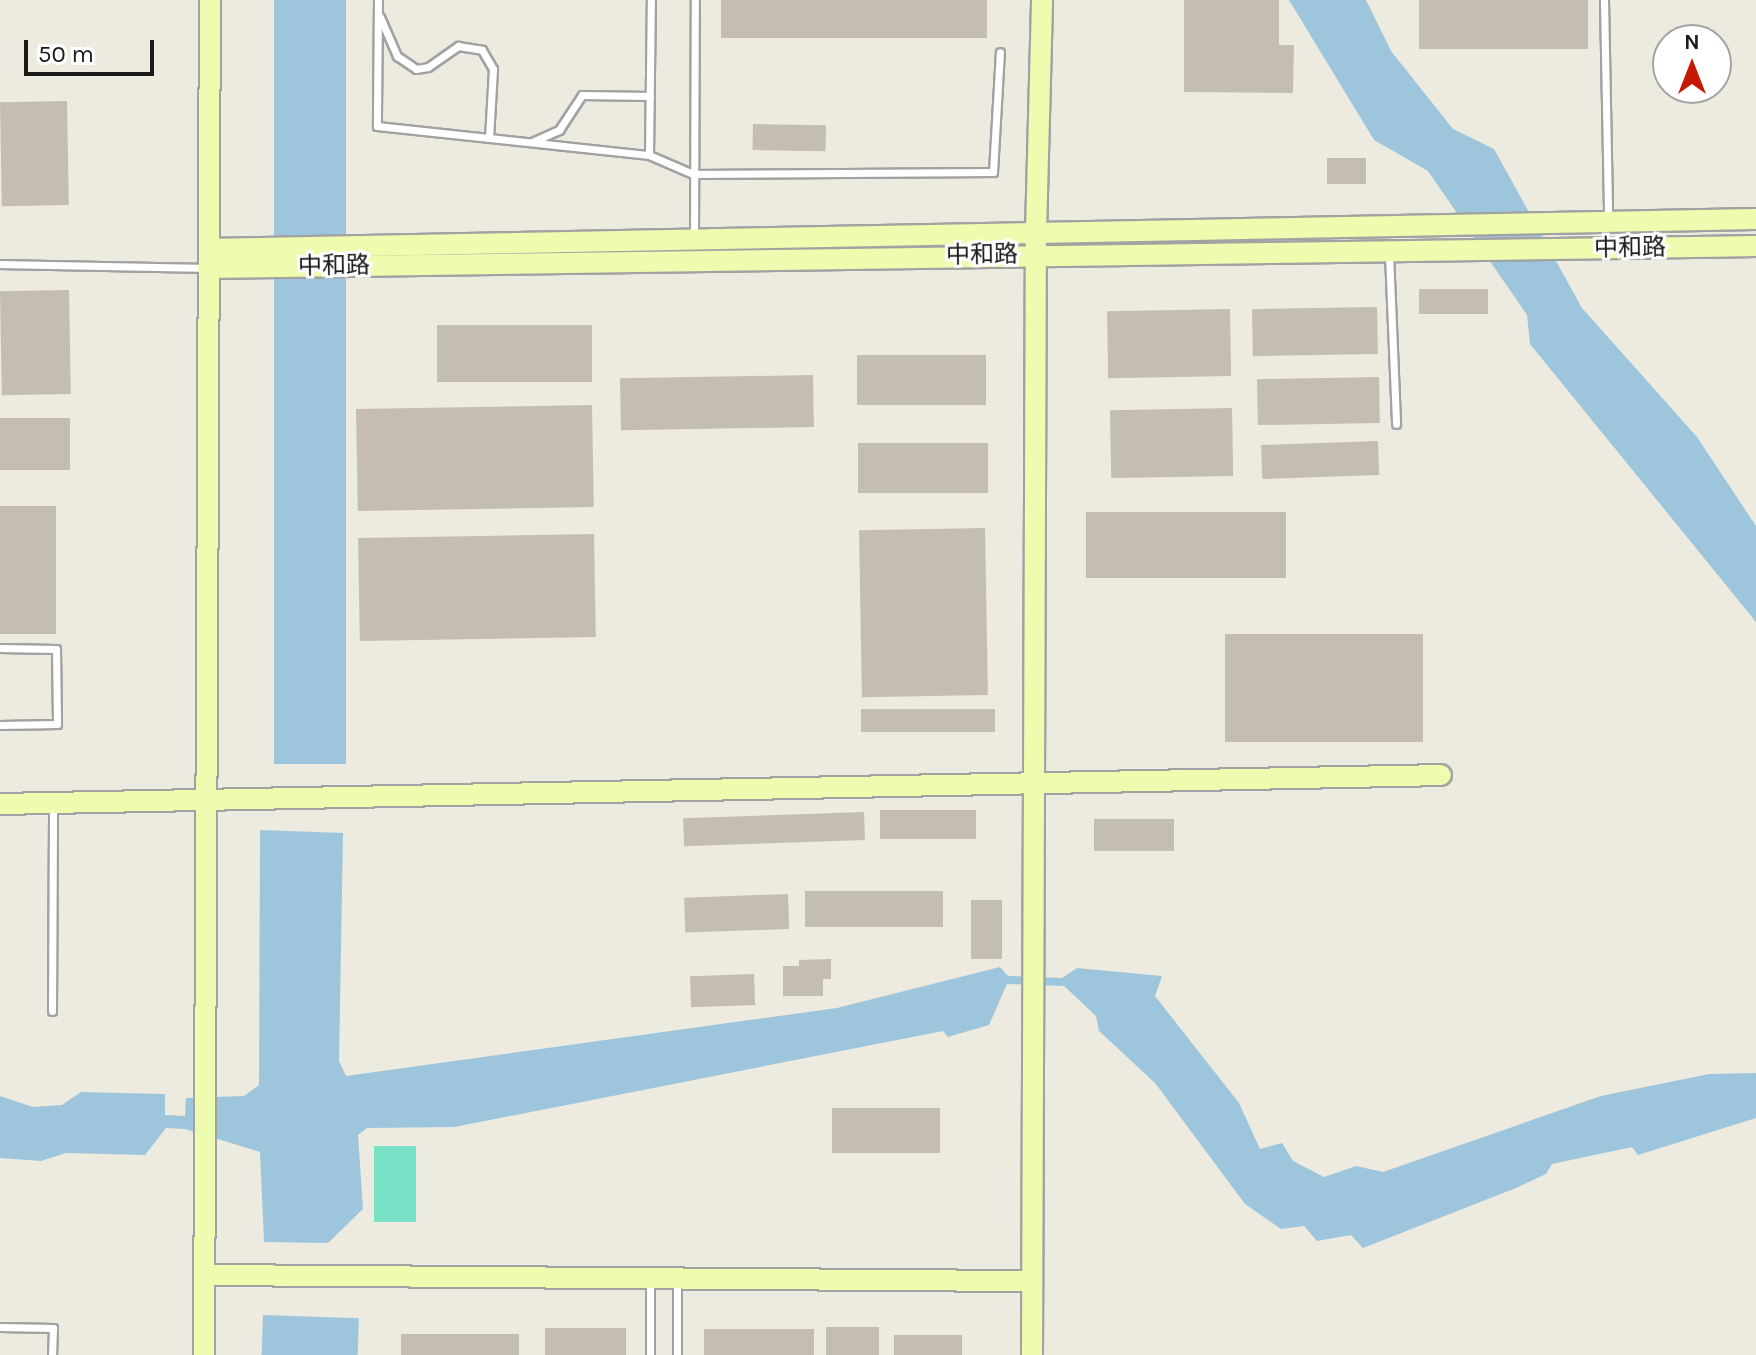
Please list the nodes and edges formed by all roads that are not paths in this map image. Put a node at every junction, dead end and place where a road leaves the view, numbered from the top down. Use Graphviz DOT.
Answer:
graph roads {
  1 [pos="210,0"];
  2 [pos="378,0"];
  3 [pos="651,0"];
  4 [pos="695,0"];
  5 [pos="1042,0"];
  6 [pos="1604,0"];
  7 [pos="378,12"];
  8 [pos="1000,52"];
  9 [pos="650,96"];
  10 [pos="489,138"];
  11 [pos="530,143"];
  12 [pos="649,155"];
  13 [pos="693,174"];
  14 [pos="1756,219"];
  15 [pos="1608,222"];
  16 [pos="1036,232"];
  17 [pos="694,238"];
  18 [pos="1756,246"];
  19 [pos="1389,252"];
  20 [pos="1036,254"];
  21 [pos="208,258"];
  22 [pos="0,264"];
  23 [pos="1396,424"];
  24 [pos="0,648"];
  25 [pos="0,725"];
  26 [pos="1441,775"];
  27 [pos="1036,782"];
  28 [pos="204,801"];
  29 [pos="53,803"];
  30 [pos="0,804"];
  31 [pos="52,1011"];
  32 [pos="205,1275"];
  33 [pos="650,1278"];
  34 [pos="677,1279"];
  35 [pos="1032,1281"];
  36 [pos="0,1327"];
  37 [pos="52,1355"];
  38 [pos="204,1355"];
  39 [pos="650,1355"];
  40 [pos="677,1355"];
  41 [pos="1032,1355"];
  1 -- 21 [label="main road"];
  2 -- 7 [label="lane"];
  3 -- 9 [label="lane"];
  4 -- 13 [label="lane"];
  5 -- 16 [label="main road"];
  6 -- 15 [label="lane"];
  7 -- 10 [label="lane"];
  7 -- 10 [label="lane"];
  8 -- 13 [label="lane"];
  9 -- 11 [label="lane"];
  9 -- 12 [label="lane"];
  10 -- 11 [label="lane"];
  11 -- 12 [label="lane"];
  12 -- 13 [label="lane"];
  13 -- 17 [label="lane"];
  14 -- 15 [label="main road, 中和路"];
  15 -- 16 [label="main road, 中和路"];
  16 -- 17 [label="main road, 中和路"];
  16 -- 20 [label="main road"];
  17 -- 21 [label="main road, 中和路"];
  18 -- 19 [label="main road, 中和路"];
  19 -- 20 [label="main road, 中和路"];
  19 -- 23 [label="lane"];
  20 -- 21 [label="main road, 中和路"];
  20 -- 27 [label="main road"];
  21 -- 22 [label="lane"];
  21 -- 28 [label="main road"];
  24 -- 25 [label="lane"];
  26 -- 27 [label="main road"];
  27 -- 28 [label="main road"];
  27 -- 35 [label="main road"];
  28 -- 29 [label="main road"];
  28 -- 32 [label="main road"];
  29 -- 30 [label="main road"];
  29 -- 31 [label="lane"];
  32 -- 33 [label="main road"];
  32 -- 38 [label="main road"];
  33 -- 34 [label="main road"];
  33 -- 39 [label="lane"];
  34 -- 35 [label="main road"];
  34 -- 40 [label="lane"];
  35 -- 41 [label="main road"];
  36 -- 37 [label="lane"];
}
